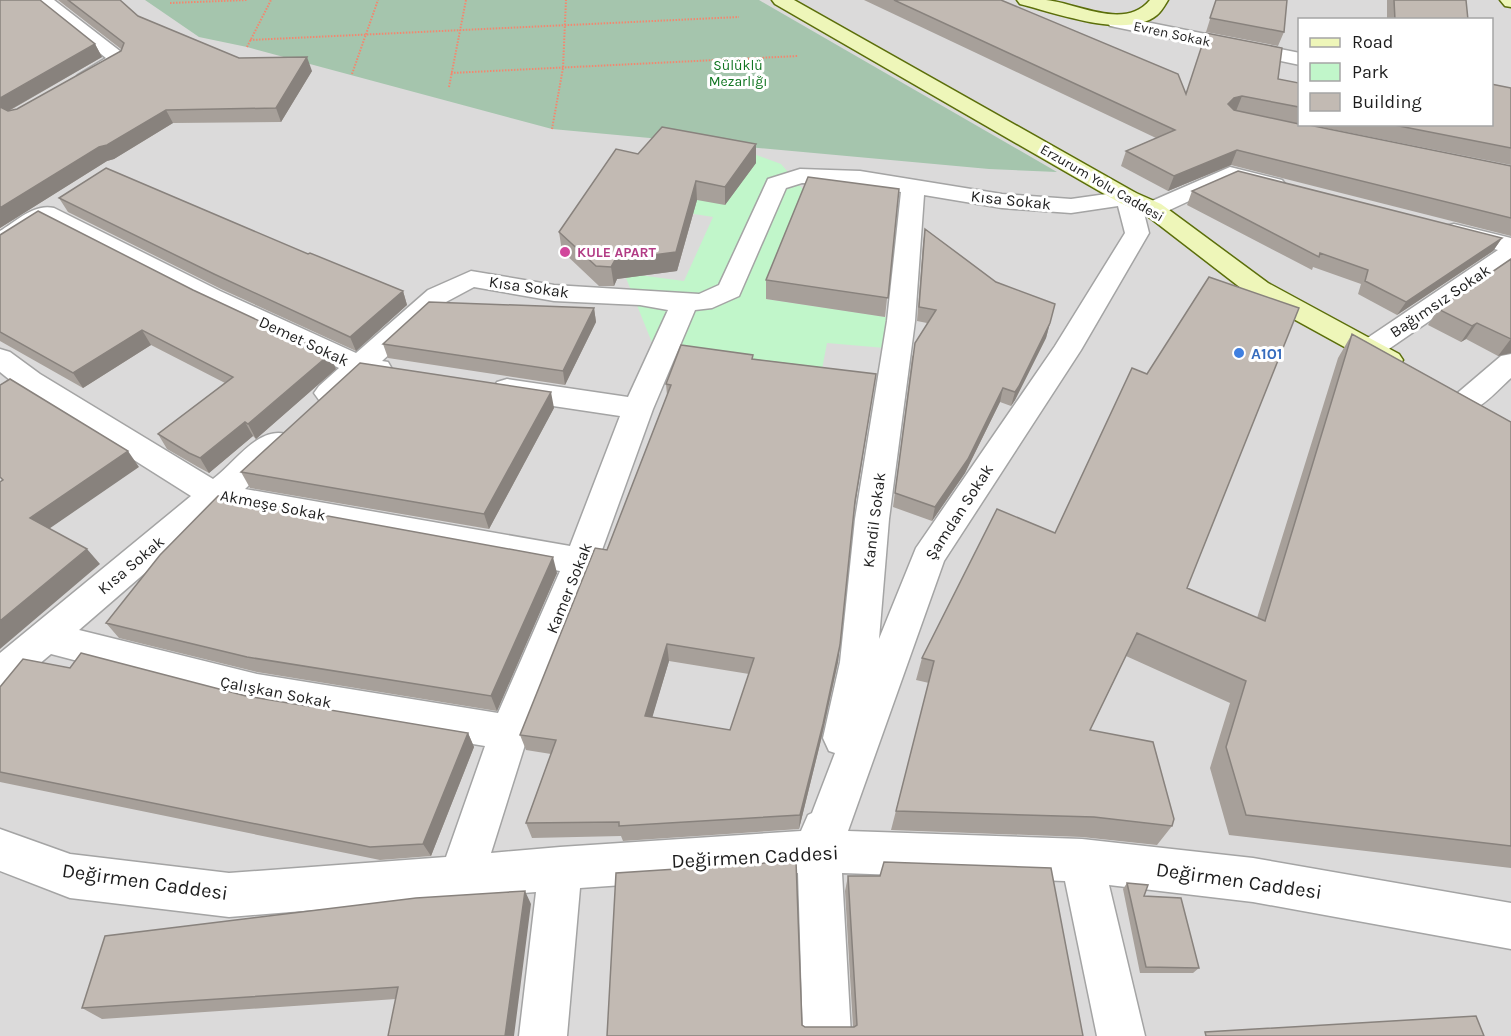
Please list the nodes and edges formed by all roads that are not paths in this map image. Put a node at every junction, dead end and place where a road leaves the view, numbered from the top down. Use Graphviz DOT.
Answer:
graph roads {
  1 [pos="43,0"];
  2 [pos="781,0"];
  3 [pos="1026,0"];
  4 [pos="1159,0"];
  5 [pos="1116,21"];
  6 [pos="1298,58"];
  7 [pos="66,90"];
  8 [pos="913,186"];
  9 [pos="1297,191"];
  10 [pos="1140,203"];
  11 [pos="1432,225"];
  12 [pos="0,242"];
  13 [pos="1511,246"];
  14 [pos="1511,253"];
  15 [pos="685,302"];
  16 [pos="1370,349"];
  17 [pos="0,358"];
  18 [pos="1511,363"];
  19 [pos="359,366"];
  20 [pos="1407,371"];
  21 [pos="404,373"];
  22 [pos="486,386"];
  23 [pos="1464,403"];
  24 [pos="638,409"];
  25 [pos="214,495"];
  26 [pos="581,561"];
  27 [pos="46,637"];
  28 [pos="0,675"];
  29 [pos="509,732"];
  30 [pos="0,850"];
  31 [pos="819,851"];
  32 [pos="1082,860"];
  33 [pos="560,868"];
  34 [pos="461,878"];
  35 [pos="1511,926"];
  36 [pos="543,1036"];
  37 [pos="827,1036"];
  38 [pos="1121,1036"];
  1 -- 7 [label="street"];
  2 -- 10 [label="street, Erzurum Yolu Caddesi"];
  3 -- 5 [label="street"];
  4 -- 5 [label="street"];
  5 -- 6 [label="street, Evren Sokak"];
  8 -- 10 [label="street, Kısa Sokak"];
  8 -- 15 [label="street, Kısa Sokak"];
  8 -- 31 [label="street, Kandil Sokak"];
  9 -- 10 [label="street, Kısa Sokak"];
  10 -- 16 [label="street, Erzurum Yolu Caddesi"];
  10 -- 31 [label="street, Şamdan Sokak"];
  11 -- 13 [label="street"];
  12 -- 19 [label="street, Demet Sokak"];
  14 -- 16 [label="street, Bağımsız Sokak"];
  15 -- 19 [label="street, Kısa Sokak"];
  15 -- 24 [label="street, Kamer Sokak"];
  16 -- 20 [label="street, Erzurum Yolu Caddesi"];
  17 -- 25 [label="street, Akmeşe Sokak"];
  18 -- 23 [label="street"];
  19 -- 21 [label="street, Demet Sokak"];
  19 -- 25 [label="street, Kısa Sokak"];
  22 -- 24 [label="street"];
  24 -- 26 [label="street, Kamer Sokak"];
  25 -- 26 [label="street, Akmeşe Sokak"];
  25 -- 27 [label="street, Kısa Sokak"];
  26 -- 29 [label="street, Kamer Sokak"];
  27 -- 28 [label="street, Kısa Sokak"];
  27 -- 29 [label="street, Çalışkan Sokak"];
  29 -- 34 [label="street, Kamer Sokak"];
  30 -- 34 [label="street, Değirmen Caddesi"];
  31 -- 32 [label="street, Değirmen Caddesi"];
  31 -- 33 [label="street, Değirmen Caddesi"];
  31 -- 37 [label="street"];
  32 -- 35 [label="street, Değirmen Caddesi"];
  32 -- 38 [label="street"];
  33 -- 34 [label="street, Değirmen Caddesi"];
  33 -- 36 [label="street"];
}
